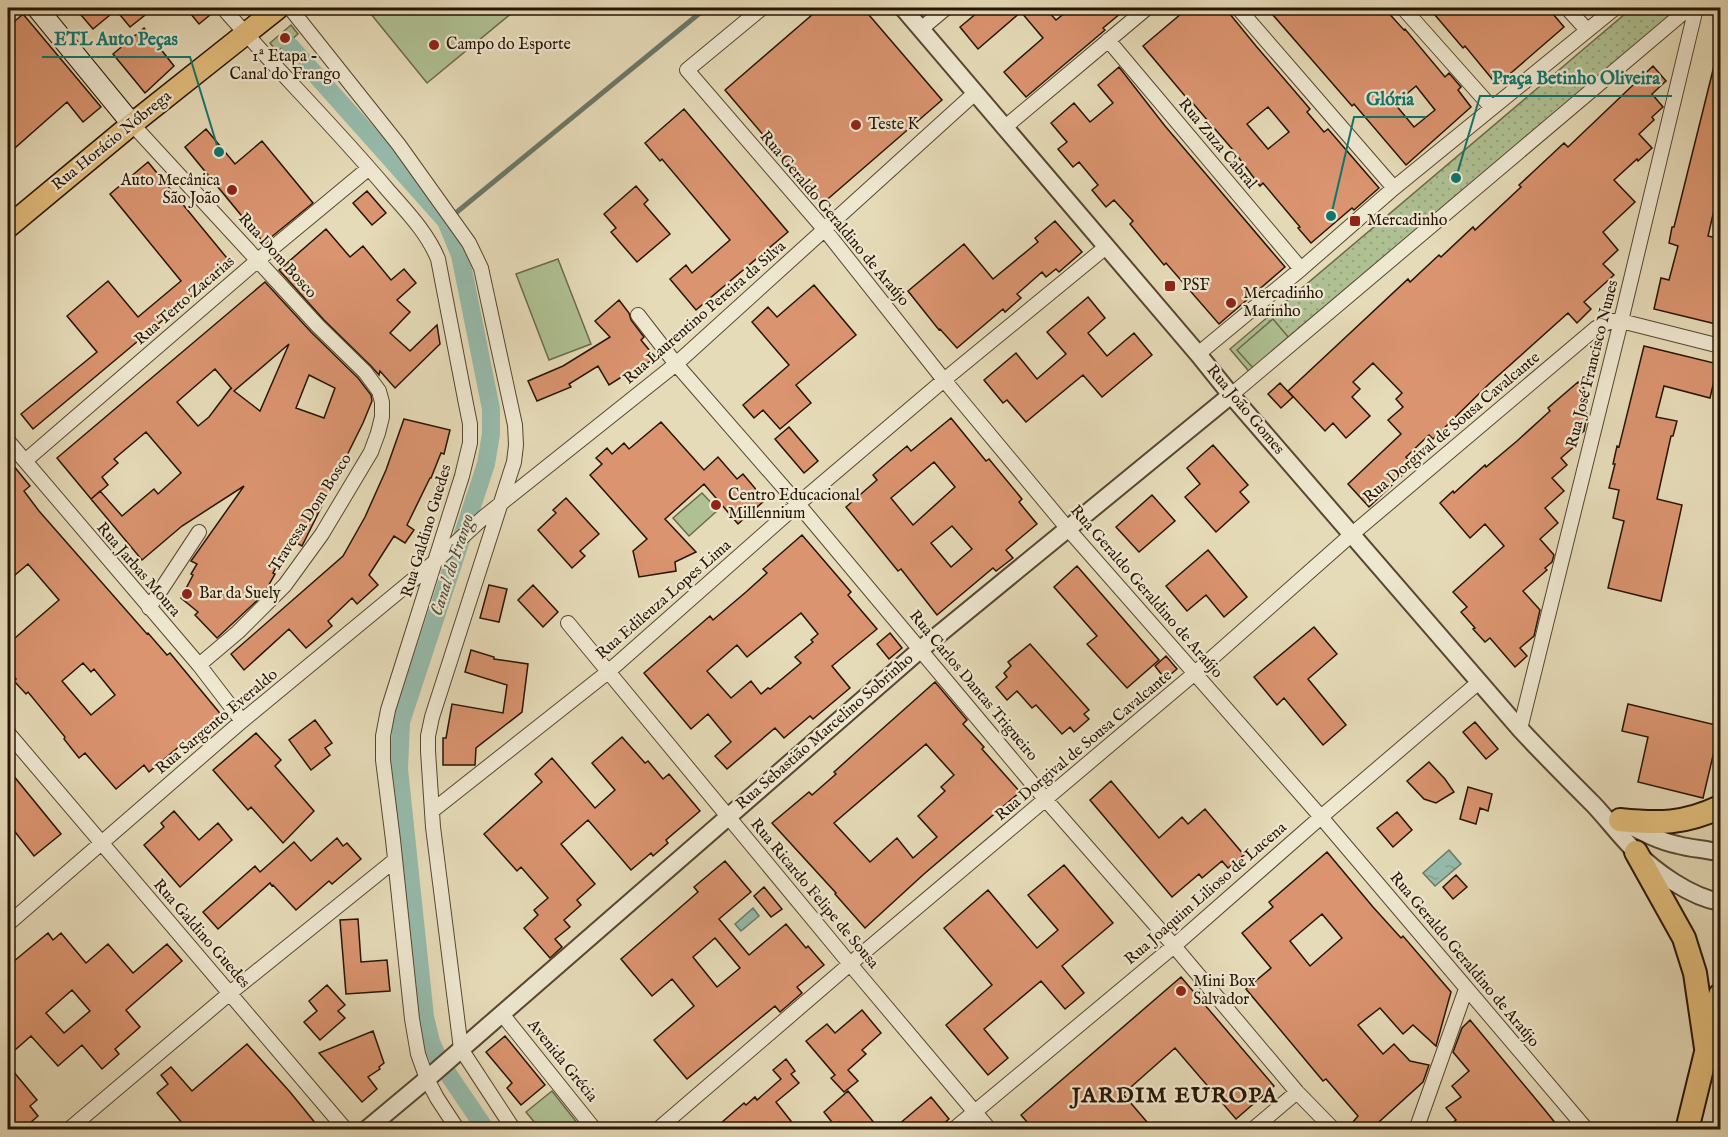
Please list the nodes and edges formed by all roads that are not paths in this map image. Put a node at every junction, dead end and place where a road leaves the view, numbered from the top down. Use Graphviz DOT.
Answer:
graph roads {
  1 [pos="37,8"];
  2 [pos="224,8"];
  3 [pos="278,8"];
  4 [pos="290,8"];
  5 [pos="762,8"];
  6 [pos="903,8"];
  7 [pos="946,8"];
  8 [pos="1147,8"];
  9 [pos="1238,8"];
  10 [pos="1403,8"];
  11 [pos="1567,8"];
  12 [pos="1615,8"];
  13 [pos="1689,8"];
  14 [pos="1696,8"];
  15 [pos="921,29"];
  16 [pos="1587,30"];
  17 [pos="246,34"];
  18 [pos="1108,40"];
  19 [pos="975,93"];
  20 [pos="1491,108"];
  21 [pos="132,124"];
  22 [pos="1004,128"];
  23 [pos="369,168"];
  24 [pos="1394,188"];
  25 [pos="8,227"];
  26 [pos="825,230"];
  27 [pos="1106,247"];
  28 [pos="258,260"];
  29 [pos="1301,269"];
  30 [pos="638,315"];
  31 [pos="1621,321"];
  32 [pos="1720,346"];
  33 [pos="1198,354"];
  34 [pos="676,364"];
  35 [pos="944,381"];
  36 [pos="1231,395"];
  37 [pos="382,417"];
  38 [pos="8,441"];
  39 [pos="25,462"];
  40 [pos="798,504"];
  41 [pos="500,505"];
  42 [pos="1068,529"];
  43 [pos="199,532"];
  44 [pos="1352,535"];
  45 [pos="449,548"];
  46 [pos="436,560"];
  47 [pos="149,608"];
  48 [pos="568,623"];
  49 [pos="921,649"];
  50 [pos="199,665"];
  51 [pos="608,672"];
  52 [pos="1195,674"];
  53 [pos="1479,682"];
  54 [pos="242,721"];
  55 [pos="1520,729"];
  56 [pos="8,734"];
  57 [pos="1046,800"];
  58 [pos="1594,806"];
  59 [pos="1720,807"];
  60 [pos="432,811"];
  61 [pos="728,817"];
  62 [pos="1321,817"];
  63 [pos="1620,820"];
  64 [pos="101,844"];
  65 [pos="1636,852"];
  66 [pos="1720,853"];
  67 [pos="395,860"];
  68 [pos="1720,902"];
  69 [pos="8,924"];
  70 [pos="1174,946"];
  71 [pos="849,964"];
  72 [pos="1466,989"];
  73 [pos="230,993"];
  74 [pos="1720,995"];
  75 [pos="502,1014"];
  76 [pos="1706,1048"];
  77 [pos="461,1049"];
  78 [pos="428,1079"];
  79 [pos="1297,1092"];
  80 [pos="975,1111"];
  81 [pos="1692,1125"];
  82 [pos="68,1130"];
  83 [pos="346,1130"];
  84 [pos="366,1130"];
  85 [pos="458,1130"];
  86 [pos="514,1130"];
  87 [pos="595,1130"];
  88 [pos="657,1130"];
  89 [pos="954,1130"];
  90 [pos="990,1130"];
  91 [pos="1252,1130"];
  92 [pos="1334,1130"];
  93 [pos="1416,1130"];
  94 [pos="1587,1130"];
  1 -- 21 [label="main road"];
  2 -- 17 [label="street, Rua Galdino Guedes"];
  3 -- 17 [label="main road, Rua Horácio Nóbrega"];
  4 -- 41 [label="street"];
  5 -- 26 [label="street, Rua Geraldo Geraldino de Araújo"];
  6 -- 15 [label="street, Rua João Gomes"];
  7 -- 15 [label="street"];
  8 -- 18 [label="street"];
  9 -- 24 [label="street"];
  10 -- 20 [label="street"];
  11 -- 16 [label="street"];
  12 -- 16 [label="street"];
  13 -- 36 [label="street"];
  14 -- 31 [label="street, Rua José Francisco Nunes"];
  15 -- 19 [label="street, Rua João Gomes"];
  16 -- 20 [label="street"];
  17 -- 21 [label="main road, Rua Horácio Nóbrega"];
  17 -- 23 [label="street, Rua Galdino Guedes"];
  18 -- 22 [label="street"];
  18 -- 29 [label="street, Rua Zuza Cabral"];
  19 -- 22 [label="street, Rua João Gomes"];
  19 -- 26 [label="street, Rua Laurentino Pereira da Silva"];
  20 -- 24 [label="street"];
  21 -- 25 [label="main road, Rua Horácio Nóbrega"];
  21 -- 28 [label="street, Rua Dom Bosco"];
  22 -- 27 [label="street, Rua João Gomes"];
  23 -- 28 [label="street, Rua Terto Zacarias"];
  23 -- 46 [label="street, Rua Galdino Guedes"];
  24 -- 29 [label="street"];
  26 -- 34 [label="street, Rua Laurentino Pereira da Silva"];
  26 -- 35 [label="street, Rua Geraldo Geraldino de Araújo"];
  27 -- 33 [label="street, Rua João Gomes"];
  27 -- 35 [label="street, Rua Edileuza Lopes Lima"];
  28 -- 37 [label="street, Rua Dom Bosco"];
  28 -- 39 [label="street, Rua Terto Zacarias"];
  29 -- 33 [label="street"];
  30 -- 34 [label="street, Rua Carlos Dantas Trigueiro"];
  31 -- 32 [label="street"];
  31 -- 44 [label="street, Rua Dorgival de Sousa Cavalcante"];
  31 -- 55 [label="street, Rua José Francisco Nunes"];
  33 -- 36 [label="street, Rua João Gomes"];
  34 -- 40 [label="street, Rua Carlos Dantas Trigueiro"];
  34 -- 41 [label="street, Rua Laurentino Pereira da Silva"];
  35 -- 40 [label="street, Rua Edileuza Lopes Lima"];
  35 -- 42 [label="street, Rua Geraldo Geraldino de Araújo"];
  36 -- 42 [label="street, Rua Sebastião Marcelino Sobrinho"];
  36 -- 44 [label="street, Rua João Gomes"];
  37 -- 50 [label="street, Travessa Dom Bosco"];
  38 -- 39 [label="street, Rua Jarbas Moura"];
  39 -- 47 [label="street, Rua Jarbas Moura"];
  40 -- 49 [label="street, Rua Carlos Dantas Trigueiro"];
  40 -- 51 [label="street, Rua Edileuza Lopes Lima"];
  41 -- 45 [label="street, Rua Laurentino Pereira da Silva"];
  41 -- 60 [label="street"];
  42 -- 49 [label="street, Rua Sebastião Marcelino Sobrinho"];
  42 -- 52 [label="street, Rua Geraldo Geraldino de Araújo"];
  43 -- 47 [label="street"];
  44 -- 52 [label="street, Rua Dorgival de Sousa Cavalcante"];
  44 -- 53 [label="street, Rua João Gomes"];
  45 -- 46 [label="street, Rua Sargento Everaldo"];
  46 -- 54 [label="street, Rua Sargento Everaldo"];
  46 -- 67 [label="street, Rua Galdino Guedes"];
  47 -- 50 [label="street, Rua Jarbas Moura"];
  48 -- 51 [label="street, Rua Ricardo Felipe de Sousa"];
  49 -- 57 [label="street, Rua Carlos Dantas Trigueiro"];
  49 -- 61 [label="street, Rua Sebastião Marcelino Sobrinho"];
  50 -- 54 [label="street, Rua Jarbas Moura"];
  51 -- 60 [label="street, Rua Edileuza Lopes Lima"];
  51 -- 61 [label="street, Rua Ricardo Felipe de Sousa"];
  52 -- 57 [label="street, Rua Dorgival de Sousa Cavalcante"];
  52 -- 62 [label="street, Rua Geraldo Geraldino de Araújo"];
  53 -- 55 [label="street, Rua João Gomes"];
  53 -- 62 [label="street, Rua Joaquim Lilioso de Lucena"];
  54 -- 64 [label="street, Rua Sargento Everaldo"];
  55 -- 58 [label="street, Rua João Gomes"];
  56 -- 64 [label="street, Rua Galdino Guedes"];
  57 -- 70 [label="street, Rua Carlos Dantas Trigueiro"];
  57 -- 71 [label="street, Rua Dorgival de Sousa Cavalcante"];
  58 -- 63 [label="street"];
  58 -- 65 [label="street"];
  59 -- 63 [label="highway"];
  60 -- 77 [label="street"];
  61 -- 71 [label="street, Rua Ricardo Felipe de Sousa"];
  61 -- 75 [label="street, Rua Sebastião Marcelino Sobrinho"];
  62 -- 70 [label="street, Rua Joaquim Lilioso de Lucena"];
  62 -- 72 [label="street, Rua Geraldo Geraldino de Araújo"];
  63 -- 66 [label="street"];
  64 -- 69 [label="street, Rua Sargento Everaldo"];
  64 -- 73 [label="street, Rua Galdino Guedes"];
  65 -- 68 [label="street"];
  65 -- 76 [label="highway"];
  67 -- 73 [label="street"];
  67 -- 78 [label="street, Rua Galdino Guedes"];
  70 -- 79 [label="street, Rua Carlos Dantas Trigueiro"];
  70 -- 80 [label="street, Rua Joaquim Lilioso de Lucena"];
  71 -- 80 [label="street, Rua Ricardo Felipe de Sousa"];
  71 -- 88 [label="street, Rua Dorgival de Sousa Cavalcante"];
  72 -- 93 [label="street"];
  72 -- 94 [label="street, Rua Geraldo Geraldino de Araújo"];
  73 -- 82 [label="street"];
  73 -- 83 [label="street, Rua Galdino Guedes"];
  74 -- 76 [label="highway"];
  75 -- 77 [label="street, Rua Sebastião Marcelino Sobrinho"];
  75 -- 87 [label="street, Avenida Grécia"];
  76 -- 81 [label="highway"];
  77 -- 78 [label="street, Rua Sebastião Marcelino Sobrinho"];
  77 -- 86 [label="street"];
  78 -- 84 [label="street, Rua Sebastião Marcelino Sobrinho"];
  78 -- 85 [label="street, Rua Galdino Guedes"];
  79 -- 91 [label="street"];
  79 -- 92 [label="street, Rua Carlos Dantas Trigueiro"];
  80 -- 89 [label="street, Rua Joaquim Lilioso de Lucena"];
  80 -- 90 [label="street, Rua Ricardo Felipe de Sousa"];
}
